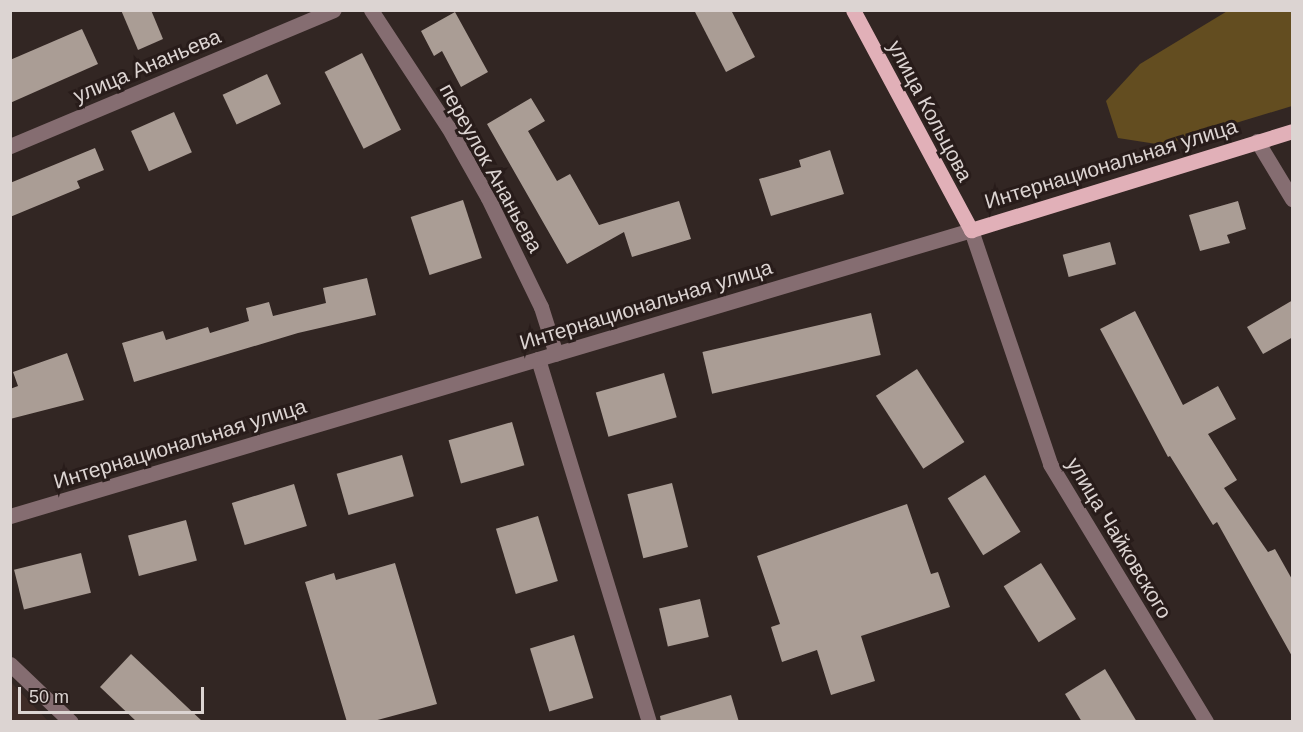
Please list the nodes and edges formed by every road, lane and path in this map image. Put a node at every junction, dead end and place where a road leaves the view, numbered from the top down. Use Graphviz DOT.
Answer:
graph roads {
  1 [pos="334,10"];
  2 [pos="371,10"];
  3 [pos="853,10"];
  4 [pos="1293,130"];
  5 [pos="1257,141"];
  6 [pos="10,146"];
  7 [pos="1293,199"];
  8 [pos="971,230"];
  9 [pos="556,354"];
  10 [pos="538,359"];
  11 [pos="10,516"];
  12 [pos="10,664"];
  13 [pos="71,722"];
  14 [pos="649,722"];
  15 [pos="1206,722"];
  1 -- 6 [label="street, улица Ананьева"];
  2 -- 9 [label="street, переулок Ананьева"];
  3 -- 8 [label="main road, улица Кольцова"];
  4 -- 5 [label="main road, Интернациональная улица"];
  5 -- 7 [label="street"];
  5 -- 8 [label="main road, Интернациональная улица"];
  8 -- 9 [label="street, Интернациональная улица"];
  8 -- 15 [label="street, улица Чайковского"];
  9 -- 10 [label="street, Интернациональная улица"];
  10 -- 11 [label="street, Интернациональная улица"];
  10 -- 14 [label="street"];
  12 -- 13 [label="street"];
}
